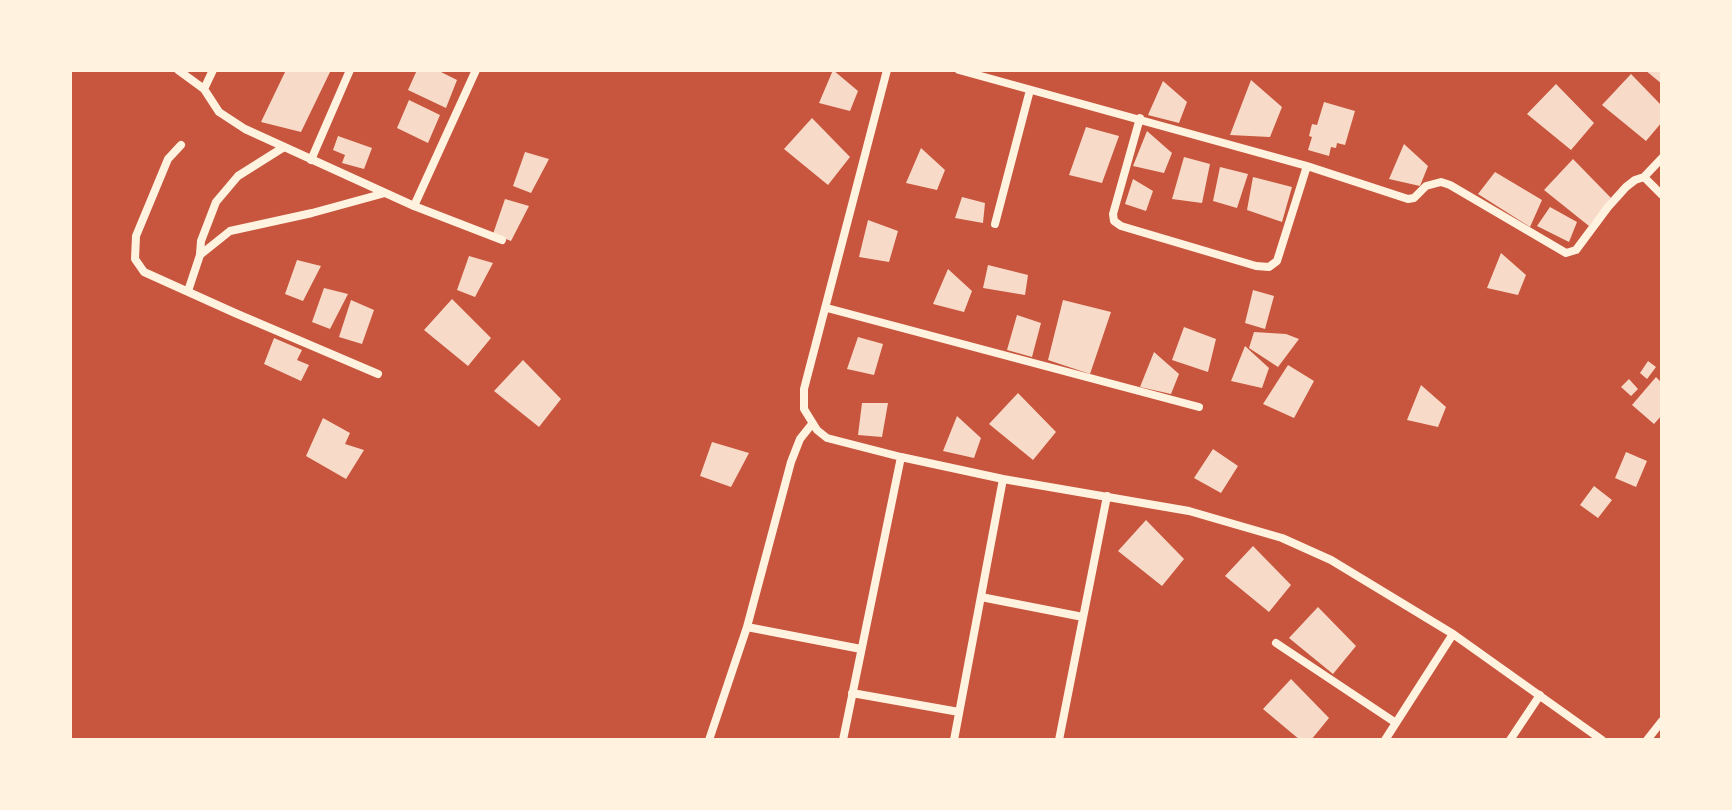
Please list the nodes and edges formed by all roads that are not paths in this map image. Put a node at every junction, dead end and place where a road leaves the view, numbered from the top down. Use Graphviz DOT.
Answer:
graph roads {
  1 [pos="178,70"];
  2 [pos="213,70"];
  3 [pos="350,70"];
  4 [pos="476,70"];
  5 [pos="887,70"];
  6 [pos="959,70"];
  7 [pos="204,89"];
  8 [pos="1030,90"];
  9 [pos="1140,118"];
  10 [pos="181,145"];
  11 [pos="284,147"];
  12 [pos="1662,158"];
  13 [pos="311,160"];
  14 [pos="1307,166"];
  15 [pos="1644,177"];
  16 [pos="385,193"];
  17 [pos="1662,195"];
  18 [pos="414,206"];
  19 [pos="995,224"];
  20 [pos="502,240"];
  21 [pos="200,255"];
  22 [pos="188,291"];
  23 [pos="827,308"];
  24 [pos="378,374"];
  25 [pos="1199,407"];
  26 [pos="812,424"];
  27 [pos="901,457"];
  28 [pos="1003,479"];
  29 [pos="1107,496"];
  30 [pos="981,597"];
  31 [pos="1083,617"];
  32 [pos="747,627"];
  33 [pos="1453,634"];
  34 [pos="1276,643"];
  35 [pos="861,649"];
  36 [pos="852,693"];
  37 [pos="1540,695"];
  38 [pos="959,712"];
  39 [pos="1662,721"];
  40 [pos="1396,723"];
  41 [pos="709,740"];
  42 [pos="843,740"];
  43 [pos="954,740"];
  44 [pos="1059,740"];
  45 [pos="1385,740"];
  46 [pos="1510,740"];
  47 [pos="1602,740"];
  48 [pos="1647,740"];
  1 -- 7 [label="street"];
  2 -- 7 [label="street"];
  3 -- 13 [label="street"];
  4 -- 18 [label="street"];
  5 -- 23 [label="street"];
  6 -- 8 [label="street"];
  7 -- 11 [label="street"];
  8 -- 9 [label="street"];
  8 -- 19 [label="street"];
  9 -- 14 [label="street"];
  9 -- 14 [label="street"];
  10 -- 22 [label="street"];
  11 -- 13 [label="street"];
  11 -- 21 [label="street"];
  12 -- 15 [label="street"];
  13 -- 16 [label="street"];
  14 -- 15 [label="street"];
  15 -- 17 [label="street"];
  16 -- 18 [label="street"];
  16 -- 21 [label="street"];
  18 -- 20 [label="street"];
  21 -- 22 [label="street"];
  22 -- 24 [label="street"];
  23 -- 25 [label="street"];
  23 -- 26 [label="street"];
  26 -- 27 [label="street"];
  26 -- 32 [label="street"];
  27 -- 28 [label="street"];
  27 -- 35 [label="street"];
  28 -- 29 [label="street"];
  28 -- 30 [label="street"];
  29 -- 31 [label="street"];
  29 -- 33 [label="street"];
  30 -- 31 [label="street"];
  30 -- 38 [label="street"];
  31 -- 44 [label="street"];
  32 -- 35 [label="street"];
  32 -- 41 [label="street"];
  33 -- 37 [label="street"];
  33 -- 40 [label="street"];
  34 -- 40 [label="street"];
  35 -- 36 [label="street"];
  36 -- 38 [label="street"];
  36 -- 42 [label="street"];
  37 -- 46 [label="street"];
  37 -- 47 [label="street"];
  38 -- 43 [label="street"];
  39 -- 48 [label="street"];
  40 -- 45 [label="street"];
}
